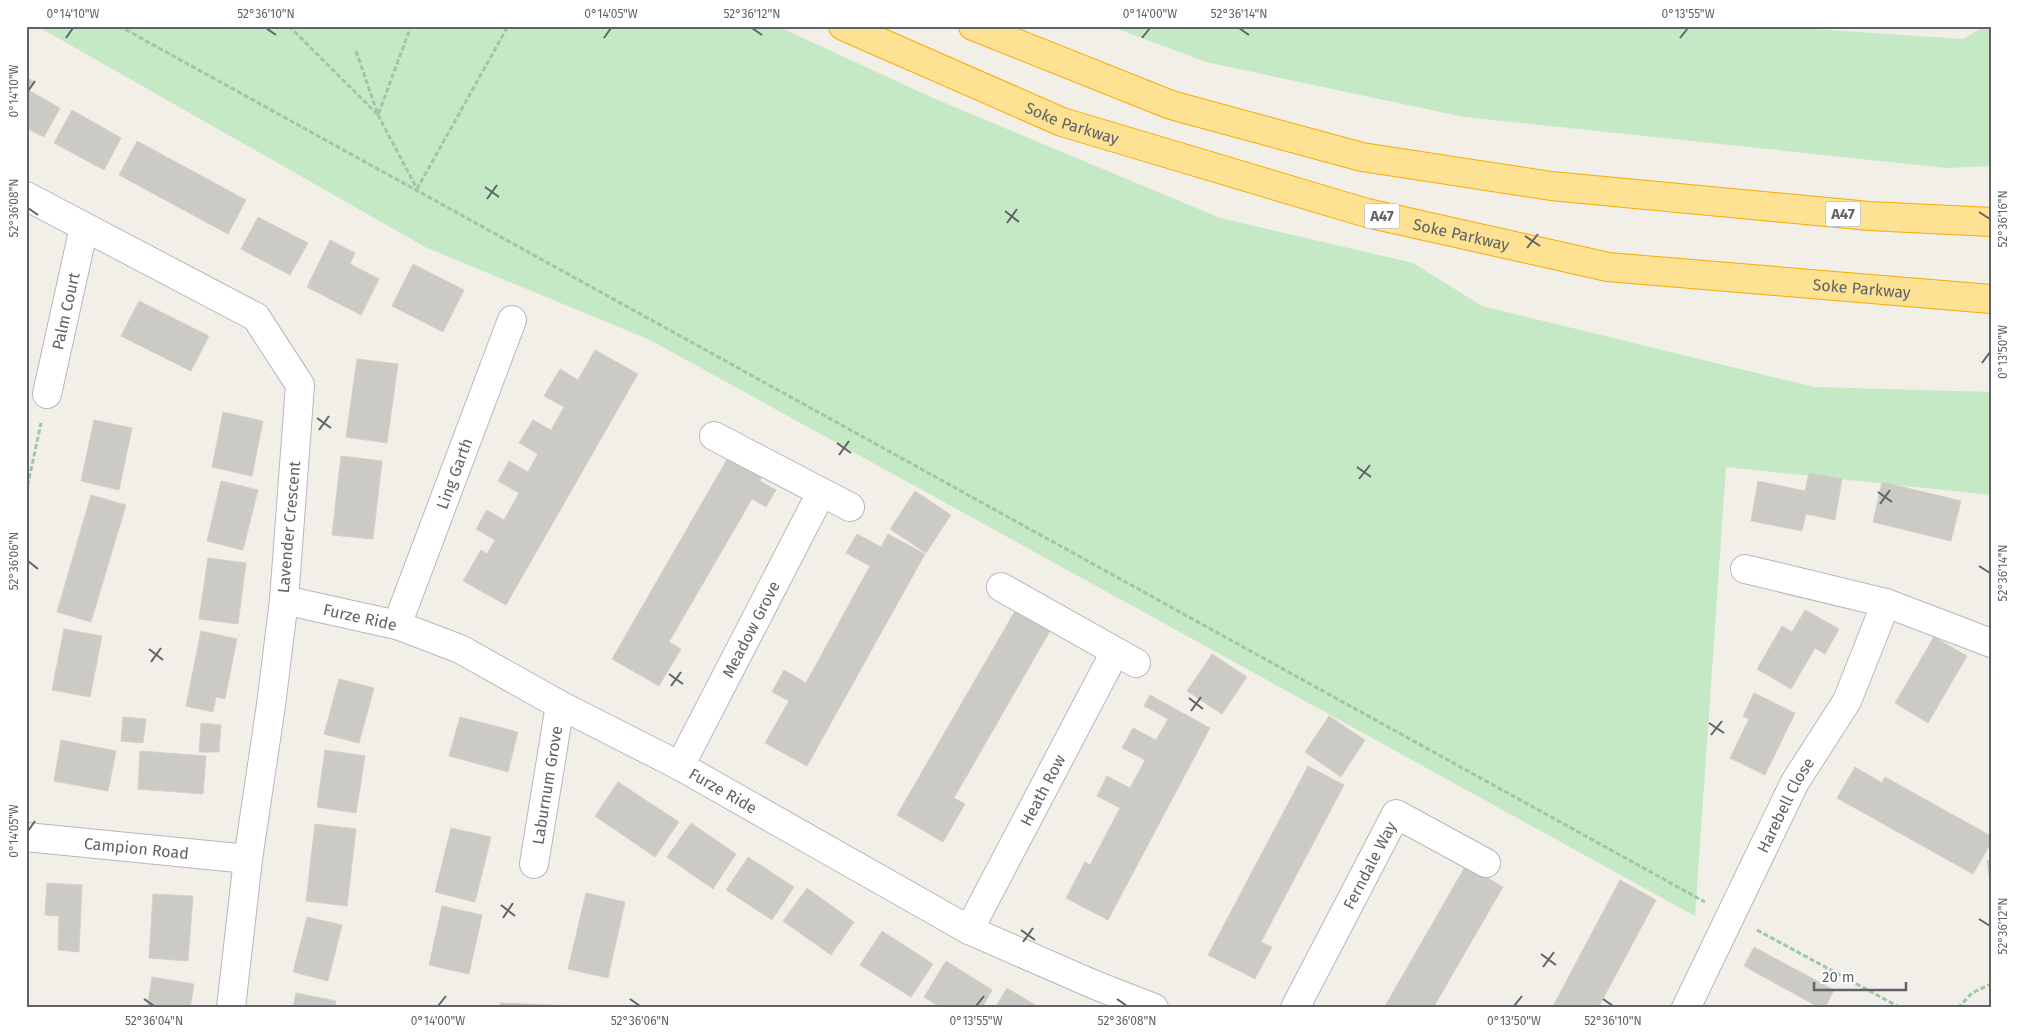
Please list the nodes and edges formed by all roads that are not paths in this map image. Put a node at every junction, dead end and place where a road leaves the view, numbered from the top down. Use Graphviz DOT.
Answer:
graph roads {
  1 [pos="843,26"];
  2 [pos="973,26"];
  3 [pos="26,196"];
  4 [pos="1991,222"];
  5 [pos="84,227"];
  6 [pos="1991,299"];
  7 [pos="512,320"];
  8 [pos="47,394"];
  9 [pos="714,436"];
  10 [pos="821,493"];
  11 [pos="850,507"];
  12 [pos="1746,569"];
  13 [pos="1001,587"];
  14 [pos="284,600"];
  15 [pos="1886,603"];
  16 [pos="397,625"];
  17 [pos="1991,642"];
  18 [pos="560,705"];
  19 [pos="680,766"];
  20 [pos="26,837"];
  21 [pos="248,859"];
  22 [pos="1486,863"];
  23 [pos="534,864"];
  24 [pos="969,930"];
  25 [pos="231,1008"];
  26 [pos="1154,1008"];
  27 [pos="1295,1008"];
  28 [pos="1686,1008"];
  1 -- 6 [label="highway, Soke Parkway / A47"];
  2 -- 4 [label="highway, A47"];
  3 -- 5 [label="street, Lavender Crescent"];
  5 -- 8 [label="street, Palm Court"];
  5 -- 14 [label="street, Lavender Crescent"];
  7 -- 16 [label="street, Ling Garth"];
  9 -- 10 [label="street"];
  10 -- 11 [label="street"];
  10 -- 19 [label="street, Meadow Grove"];
  12 -- 15 [label="street"];
  13 -- 24 [label="street, Heath Row"];
  14 -- 16 [label="street, Furze Ride"];
  14 -- 21 [label="street, Lavender Crescent"];
  15 -- 17 [label="street"];
  15 -- 28 [label="street, Harebell Close"];
  16 -- 18 [label="street, Furze Ride"];
  18 -- 19 [label="street, Furze Ride"];
  18 -- 23 [label="street, Laburnum Grove"];
  19 -- 24 [label="street, Furze Ride"];
  20 -- 21 [label="street, Campion Road"];
  21 -- 25 [label="street, Lavender Crescent"];
  22 -- 27 [label="street, Ferndale Way"];
  24 -- 26 [label="street, Furze Ride"];
}
